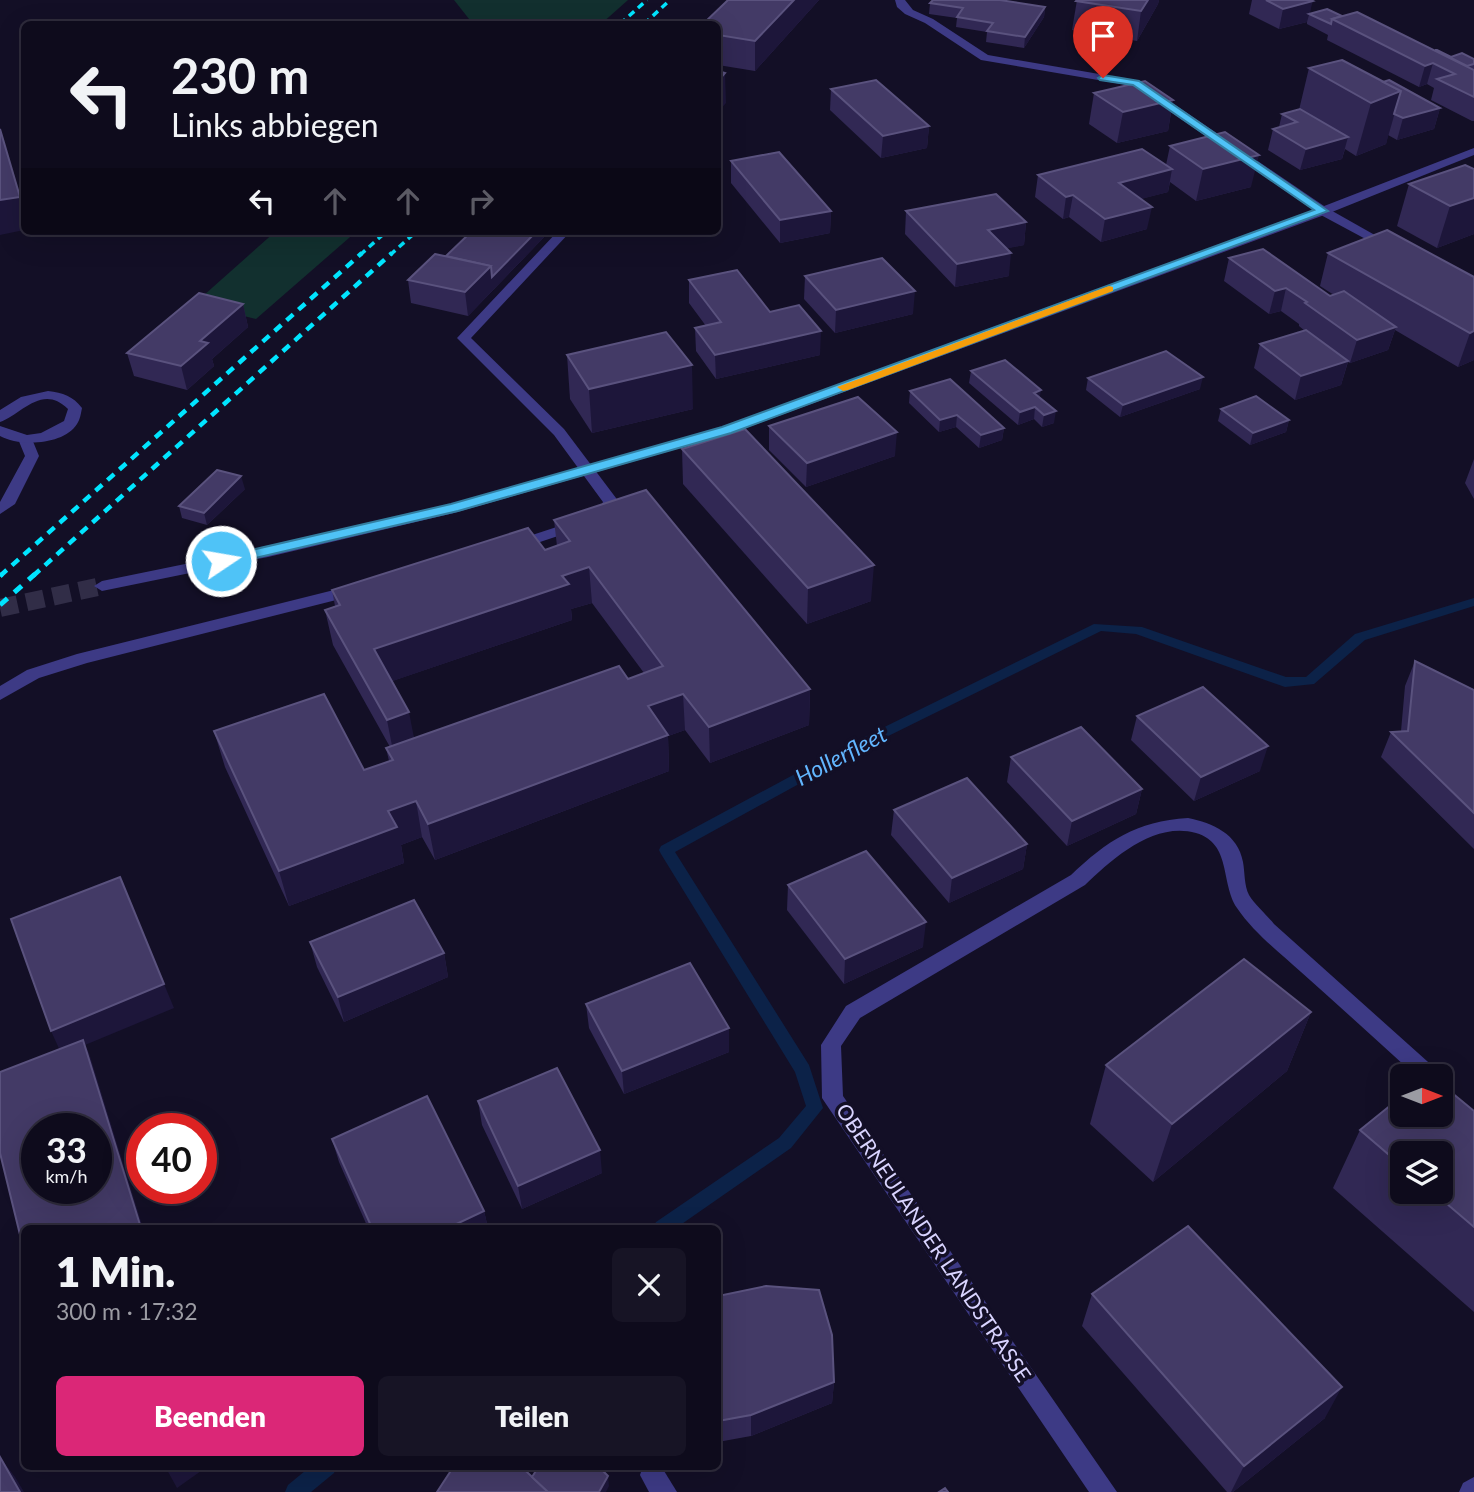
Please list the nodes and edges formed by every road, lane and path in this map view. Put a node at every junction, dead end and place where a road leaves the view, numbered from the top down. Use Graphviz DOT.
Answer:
graph roads {
  1 [pos="900,0"];
  2 [pos="1474,151"];
  3 [pos="1323,211"];
  4 [pos="561,235"];
  5 [pos="1403,254"];
  6 [pos="2,410"];
  7 [pos="0,430"];
  8 [pos="25,439"];
  9 [pos="588,470"];
  10 [pos="0,509"];
  11 [pos="504,549"];
  12 [pos="102,586"];
  13 [pos="364,588"];
  14 [pos="0,694"];
  15 [pos="1417,1064"];
  16 [pos="1104,1492"];
  1 -- 3 [label="street"];
  2 -- 3 [label="street"];
  3 -- 5 [label="street"];
  3 -- 9 [label="street"];
  4 -- 9 [label="street"];
  6 -- 8 [label="street"];
  7 -- 8 [label="street"];
  8 -- 10 [label="street"];
  9 -- 11 [label="street"];
  9 -- 12 [label="street"];
  13 -- 14 [label="street"];
  15 -- 16 [label="street, OBERNEULANDER LANDSTRASSE"];
}
